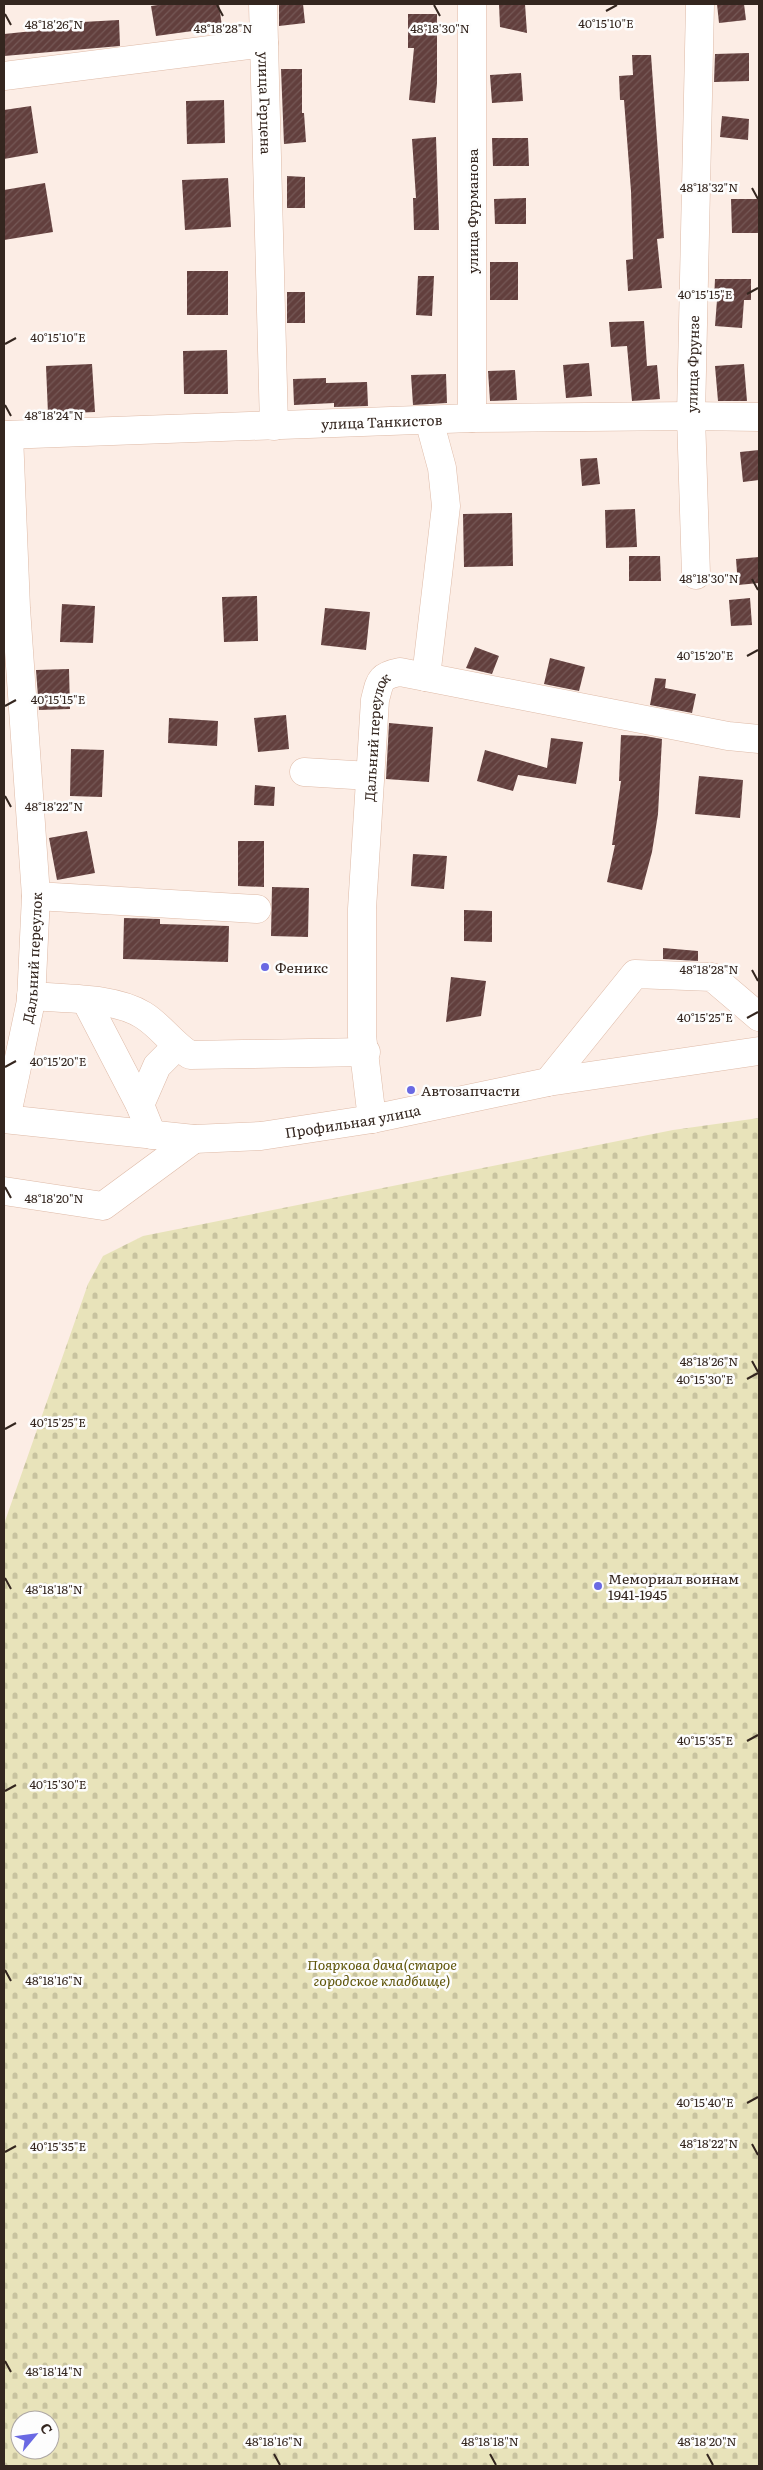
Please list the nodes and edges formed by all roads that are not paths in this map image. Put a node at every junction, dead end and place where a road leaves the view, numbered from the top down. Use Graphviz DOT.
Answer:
graph roads {
  1 [pos="263,4"];
  2 [pos="472,4"];
  3 [pos="700,4"];
  4 [pos="264,43"];
  5 [pos="4,76"];
  6 [pos="691,416"];
  7 [pos="759,417"];
  8 [pos="472,418"];
  9 [pos="428,420"];
  10 [pos="274,426"];
  11 [pos="6,435"];
  12 [pos="696,575"];
  13 [pos="426,677"];
  14 [pos="759,739"];
  15 [pos="304,772"];
  16 [pos="370,776"];
  17 [pos="36,896"];
  18 [pos="257,909"];
  19 [pos="31,996"];
  20 [pos="86,1001"];
  21 [pos="759,1017"];
  22 [pos="176,1047"];
  23 [pos="759,1051"];
  24 [pos="366,1052"];
  25 [pos="548,1082"];
  26 [pos="140,1105"];
  27 [pos="5,1119"];
  28 [pos="372,1119"];
  29 [pos="152,1135"];
  30 [pos="194,1139"];
  31 [pos="4,1191"];
  1 -- 4 [label="street"];
  2 -- 8 [label="street, улица Фурманова"];
  3 -- 6 [label="street, улица Фрунзе"];
  4 -- 5 [label="street, улица Герцена"];
  4 -- 10 [label="street, улица Герцена"];
  6 -- 7 [label="street, улица Танкистов"];
  6 -- 8 [label="street, улица Танкистов"];
  6 -- 12 [label="street, улица Фрунзе"];
  8 -- 9 [label="street, улица Танкистов"];
  9 -- 10 [label="street, улица Танкистов"];
  9 -- 13 [label="street"];
  10 -- 11 [label="street, улица Танкистов"];
  11 -- 17 [label="street, Дальний переулок"];
  13 -- 14 [label="street, Дальний переулок"];
  13 -- 16 [label="street, Дальний переулок"];
  15 -- 16 [label="street"];
  16 -- 24 [label="street, Дальний переулок"];
  17 -- 18 [label="street"];
  17 -- 19 [label="street, Дальний переулок"];
  19 -- 20 [label="street"];
  19 -- 27 [label="street, Дальний переулок"];
  20 -- 22 [label="street"];
  20 -- 26 [label="street"];
  21 -- 25 [label="street"];
  22 -- 24 [label="street"];
  22 -- 26 [label="street"];
  23 -- 25 [label="street, Профильная улица"];
  24 -- 28 [label="street, Дальний переулок"];
  25 -- 28 [label="street, Профильная улица"];
  26 -- 29 [label="street"];
  27 -- 29 [label="street, Профильная улица"];
  28 -- 30 [label="street, Профильная улица"];
  29 -- 30 [label="street, Профильная улица"];
  30 -- 31 [label="street"];
}
